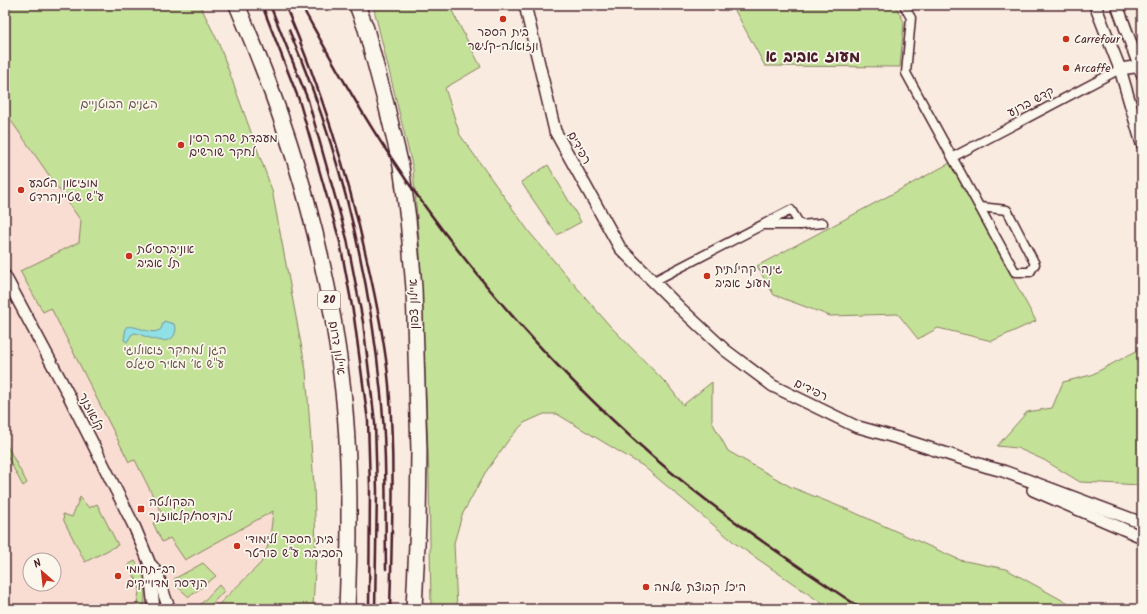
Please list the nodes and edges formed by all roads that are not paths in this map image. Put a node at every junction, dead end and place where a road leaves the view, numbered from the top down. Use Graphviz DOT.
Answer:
graph roads {
  1 [pos="237,5"];
  2 [pos="357,5"];
  3 [pos="525,5"];
  4 [pos="904,5"];
  5 [pos="1095,5"];
  6 [pos="1117,5"];
  7 [pos="1120,69"];
  8 [pos="1141,69"];
  9 [pos="1142,144"];
  10 [pos="953,157"];
  11 [pos="980,207"];
  12 [pos="822,223"];
  13 [pos="763,225"];
  14 [pos="800,226"];
  15 [pos="5,276"];
  16 [pos="654,281"];
  17 [pos="988,467"];
  18 [pos="418,523"];
  19 [pos="1142,523"];
  20 [pos="1142,537"];
  21 [pos="149,562"];
  22 [pos="154,609"];
  23 [pos="170,609"];
  24 [pos="347,609"];
  25 [pos="414,609"];
  26 [pos="420,609"];
  1 -- 24 [label="highway, איילון דרום / 20"];
  2 -- 18 [label="highway, איילון צפון"];
  3 -- 16 [label="street, רפידים"];
  4 -- 10 [label="street"];
  5 -- 7 [label="street"];
  6 -- 8 [label="street"];
  7 -- 8 [label="street"];
  7 -- 9 [label="street"];
  7 -- 10 [label="street, קדש ברנע"];
  10 -- 11 [label="street"];
  11 -- 11 [label="street"];
  12 -- 14 [label="street"];
  13 -- 14 [label="street"];
  13 -- 14 [label="street"];
  13 -- 16 [label="street"];
  15 -- 21 [label="street, קלאוזנר"];
  16 -- 17 [label="street, רפידים"];
  17 -- 19 [label="street, רפידים"];
  17 -- 20 [label="street, רפידים"];
  18 -- 25 [label="highway, איילון צפון"];
  18 -- 26 [label="highway"];
  21 -- 22 [label="street, קלאוזנר"];
  21 -- 23 [label="street, קלאוזנר"];
}
